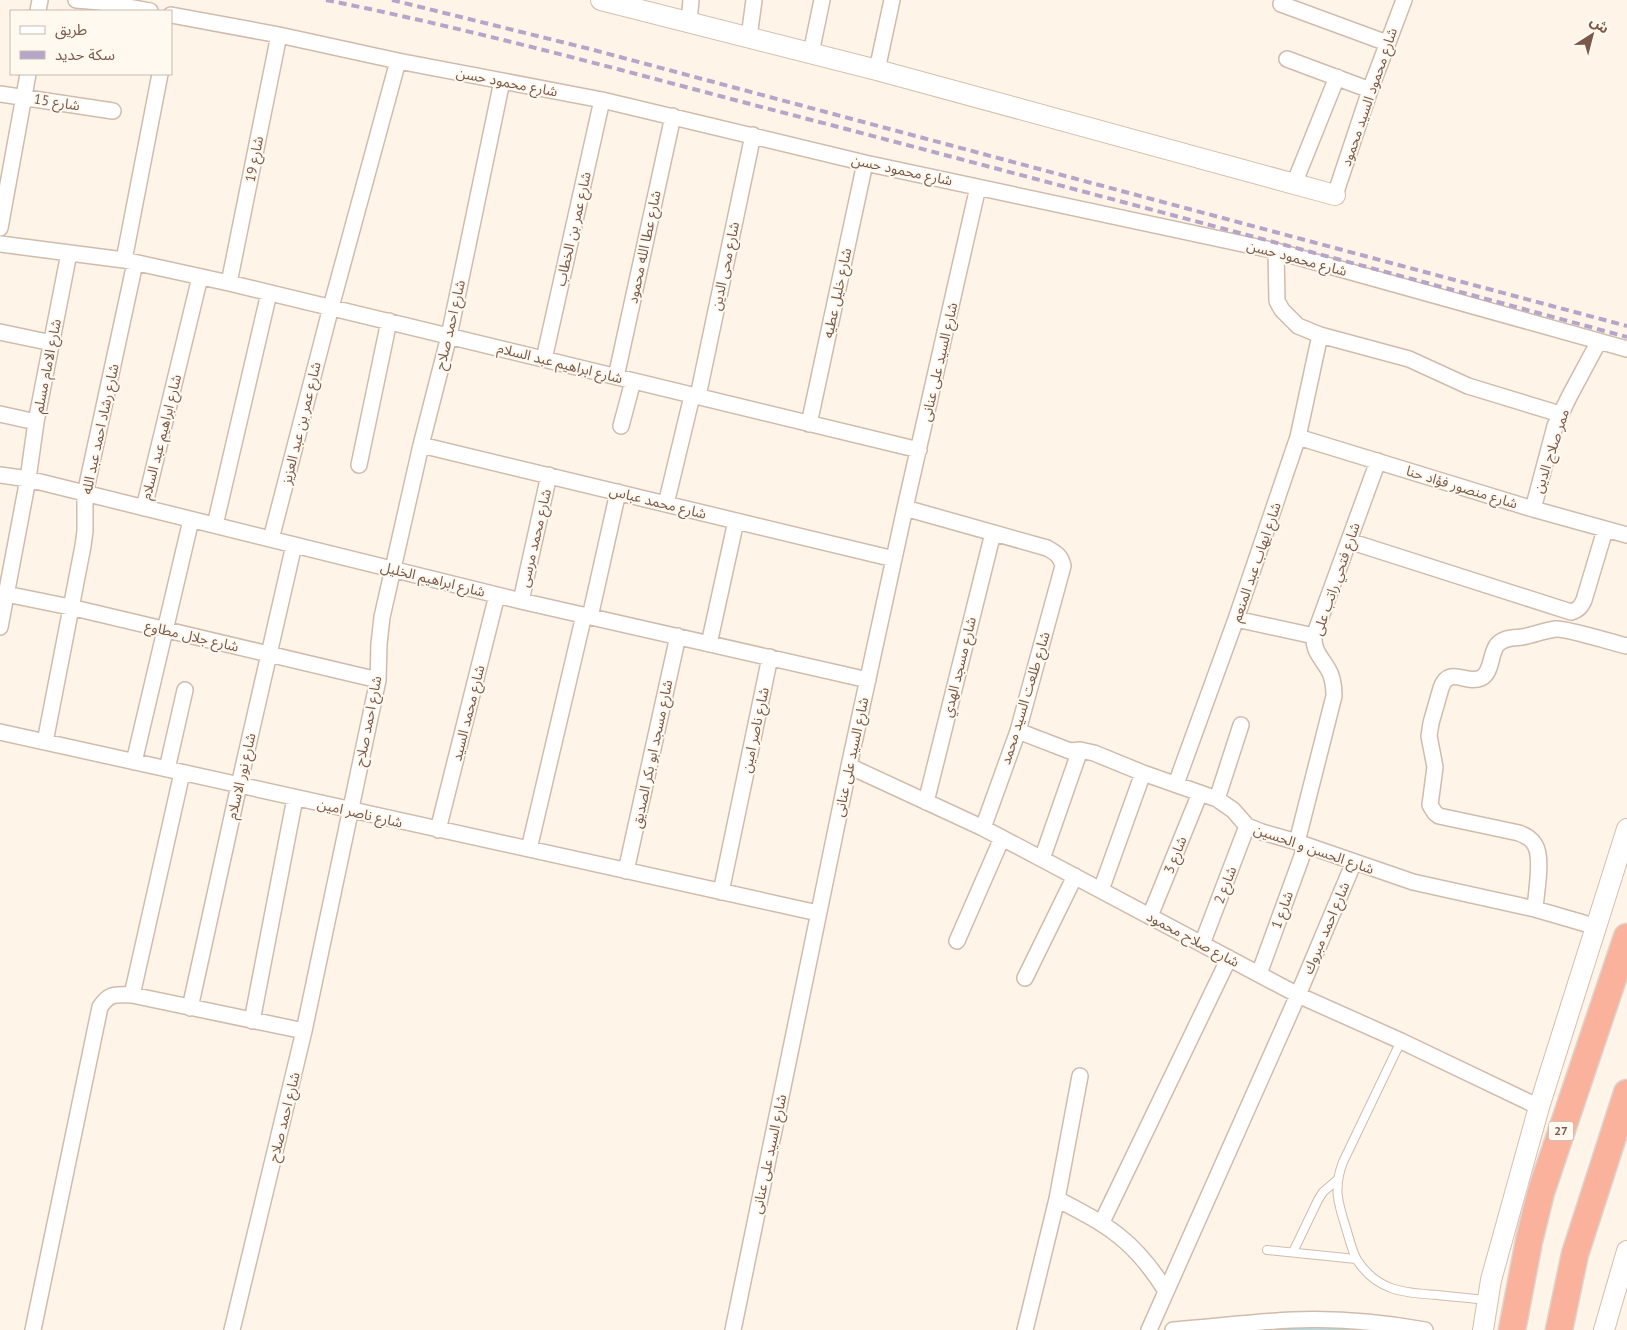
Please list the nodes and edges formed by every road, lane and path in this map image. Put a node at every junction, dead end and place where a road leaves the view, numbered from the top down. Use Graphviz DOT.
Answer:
graph roads {
  1 [pos="76,0"];
  2 [pos="601,0"];
  3 [pos="691,0"];
  4 [pos="754,0"];
  5 [pos="822,0"];
  6 [pos="892,0"];
  7 [pos="1404,0"];
  8 [pos="628,3"];
  9 [pos="1281,4"];
  10 [pos="144,10"];
  11 [pos="172,15"];
  12 [pos="689,22"];
  13 [pos="279,35"];
  14 [pos="749,37"];
  15 [pos="1388,43"];
  16 [pos="811,53"];
  17 [pos="1286,59"];
  18 [pos="398,61"];
  19 [pos="877,70"];
  20 [pos="28,75"];
  21 [pos="160,75"];
  22 [pos="1337,77"];
  23 [pos="502,80"];
  24 [pos="1370,90"];
  25 [pos="0,94"];
  26 [pos="24,97"];
  27 [pos="602,100"];
  28 [pos="113,111"];
  29 [pos="673,116"];
  30 [pos="753,135"];
  31 [pos="865,163"];
  32 [pos="5,174"];
  33 [pos="1294,184"];
  34 [pos="978,187"];
  35 [pos="1335,195"];
  36 [pos="0,228"];
  37 [pos="0,244"];
  38 [pos="1276,251"];
  39 [pos="69,253"];
  40 [pos="129,262"];
  41 [pos="200,277"];
  42 [pos="229,283"];
  43 [pos="269,293"];
  44 [pos="331,307"];
  45 [pos="389,321"];
  46 [pos="0,332"];
  47 [pos="1320,335"];
  48 [pos="449,336"];
  49 [pos="1599,341"];
  50 [pos="52,343"];
  51 [pos="1627,349"];
  52 [pos="544,359"];
  53 [pos="616,377"];
  54 [pos="633,381"];
  55 [pos="695,396"];
  56 [pos="0,414"];
  57 [pos="1560,414"];
  58 [pos="36,422"];
  59 [pos="809,424"];
  60 [pos="622,426"];
  61 [pos="1298,437"];
  62 [pos="421,445"];
  63 [pos="919,450"];
  64 [pos="1378,461"];
  65 [pos="359,465"];
  66 [pos="0,475"];
  67 [pos="549,475"];
  68 [pos="28,479"];
  69 [pos="618,492"];
  70 [pos="85,494"];
  71 [pos="666,504"];
  72 [pos="144,508"];
  73 [pos="905,508"];
  74 [pos="1533,509"];
  75 [pos="191,520"];
  76 [pos="736,521"];
  77 [pos="215,525"];
  78 [pos="1606,530"];
  79 [pos="993,533"];
  80 [pos="1627,535"];
  81 [pos="271,539"];
  82 [pos="1349,541"];
  83 [pos="294,545"];
  84 [pos="894,558"];
  85 [pos="392,569"];
  86 [pos="6,594"];
  87 [pos="497,595"];
  88 [pos="521,601"];
  89 [pos="70,607"];
  90 [pos="587,616"];
  91 [pos="1,617"];
  92 [pos="1236,619"];
  93 [pos="165,630"];
  94 [pos="678,636"];
  95 [pos="1314,636"];
  96 [pos="709,644"];
  97 [pos="1627,646"];
  98 [pos="269,654"];
  99 [pos="770,658"];
  100 [pos="378,680"];
  101 [pos="868,680"];
  102 [pos="185,690"];
  103 [pos="1241,725"];
  104 [pos="1018,731"];
  105 [pos="0,732"];
  106 [pos="45,742"];
  107 [pos="1080,750"];
  108 [pos="134,762"];
  109 [pos="849,766"];
  110 [pos="167,770"];
  111 [pos="182,773"];
  112 [pos="1143,773"];
  113 [pos="1176,784"];
  114 [pos="239,785"];
  115 [pos="1200,793"];
  116 [pos="294,798"];
  117 [pos="1217,799"];
  118 [pos="926,802"];
  119 [pos="350,810"];
  120 [pos="1248,826"];
  121 [pos="983,828"];
  122 [pos="1627,829"];
  123 [pos="438,830"];
  124 [pos="1002,838"];
  125 [pos="1302,844"];
  126 [pos="529,849"];
  127 [pos="1042,858"];
  128 [pos="1354,862"];
  129 [pos="626,871"];
  130 [pos="1074,876"];
  131 [pos="1101,890"];
  132 [pos="721,892"];
  133 [pos="1535,908"];
  134 [pos="818,913"];
  135 [pos="1150,916"];
  136 [pos="1597,927"];
  137 [pos="1627,937"];
  138 [pos="957,941"];
  139 [pos="1202,944"];
  140 [pos="1229,958"];
  141 [pos="1259,974"];
  142 [pos="1025,978"];
  143 [pos="132,995"];
  144 [pos="1298,995"];
  145 [pos="190,1008"];
  146 [pos="252,1021"];
  147 [pos="304,1031"];
  148 [pos="1401,1041"];
  149 [pos="1080,1076"];
  150 [pos="1627,1093"];
  151 [pos="1539,1107"];
  152 [pos="1337,1180"];
  153 [pos="1057,1199"];
  154 [pos="1102,1222"];
  155 [pos="1267,1250"];
  156 [pos="1627,1251"];
  157 [pos="1293,1252"];
  158 [pos="1356,1259"];
  159 [pos="1166,1291"];
  160 [pos="1487,1300"];
  161 [pos="33,1330"];
  162 [pos="232,1330"];
  163 [pos="733,1330"];
  164 [pos="1025,1330"];
  165 [pos="1149,1330"];
  166 [pos="1173,1330"];
  167 [pos="1425,1330"];
  168 [pos="1483,1330"];
  169 [pos="1512,1330"];
  170 [pos="1559,1330"];
  171 [pos="1604,1330"];
  1 -- 10 [label="street"];
  2 -- 8 [label="street"];
  3 -- 12 [label="street"];
  4 -- 14 [label="street"];
  5 -- 16 [label="street"];
  6 -- 19 [label="street"];
  7 -- 15 [label="street, شارع محمود السيد محمود"];
  8 -- 12 [label="street"];
  9 -- 15 [label="street"];
  11 -- 13 [label="street, شارع محمود حسن"];
  12 -- 14 [label="street"];
  13 -- 18 [label="street, شارع محمود حسن"];
  13 -- 42 [label="street, شارع 19"];
  14 -- 16 [label="street"];
  15 -- 24 [label="street, شارع محمود السيد محمود"];
  16 -- 19 [label="street"];
  17 -- 22 [label="street"];
  18 -- 23 [label="street, شارع محمود حسن"];
  18 -- 44 [label="street, شارع عمر بن عبد العزيز"];
  19 -- 33 [label="street"];
  20 -- 26 [label="street"];
  21 -- 40 [label="street, شارع رشاد احمد عبد الله"];
  22 -- 24 [label="street"];
  22 -- 33 [label="street"];
  23 -- 27 [label="street, شارع محمود حسن"];
  23 -- 48 [label="street, شارع احمد صلاح"];
  24 -- 35 [label="street, شارع محمود السيد محمود"];
  25 -- 26 [label="street, شارع 15"];
  26 -- 28 [label="street, شارع 15"];
  26 -- 32 [label="street"];
  27 -- 29 [label="street, شارع محمود حسن"];
  27 -- 52 [label="street, شارع عمر بن الخطاب"];
  29 -- 30 [label="street, شارع محمود حسن"];
  29 -- 53 [label="street, شارع عطا الله محمود"];
  30 -- 31 [label="street, شارع محمود حسن"];
  30 -- 55 [label="street, شارع محى الدين"];
  31 -- 34 [label="street, شارع محمود حسن"];
  31 -- 59 [label="street, شارع خليل عطيه"];
  32 -- 36 [label="street"];
  33 -- 35 [label="street"];
  34 -- 38 [label="street, شارع محمود حسن"];
  34 -- 63 [label="street, شارع السيد على عنانى"];
  37 -- 39 [label="street, شارع ابراهيم عبد السلام"];
  38 -- 47 [label="street"];
  38 -- 49 [label="street, شارع محمود حسن"];
  39 -- 40 [label="street, شارع ابراهيم عبد السلام"];
  39 -- 50 [label="street, شارع الامام مسلم"];
  40 -- 41 [label="street, شارع ابراهيم عبد السلام"];
  40 -- 70 [label="street, شارع رشاد احمد عبد الله"];
  41 -- 42 [label="street, شارع ابراهيم عبد السلام"];
  41 -- 72 [label="street, شارع ابراهيم عبد السلام"];
  42 -- 43 [label="street, شارع ابراهيم عبد السلام"];
  43 -- 44 [label="street, شارع ابراهيم عبد السلام"];
  43 -- 77 [label="street"];
  44 -- 45 [label="street, شارع ابراهيم عبد السلام"];
  44 -- 81 [label="street, شارع عمر بن عبد العزيز"];
  45 -- 48 [label="street, شارع ابراهيم عبد السلام"];
  45 -- 65 [label="street"];
  46 -- 50 [label="street"];
  47 -- 57 [label="street"];
  47 -- 61 [label="street, شارع ايهاب عبد المنعم"];
  48 -- 52 [label="street, شارع ابراهيم عبد السلام"];
  48 -- 62 [label="street, شارع احمد صلاح"];
  49 -- 51 [label="street, شارع محمود حسن"];
  49 -- 57 [label="street, ممر صلاح الدين"];
  50 -- 58 [label="street, شارع الامام مسلم"];
  52 -- 53 [label="street, شارع ابراهيم عبد السلام"];
  53 -- 54 [label="street, شارع ابراهيم عبد السلام"];
  54 -- 55 [label="street, شارع ابراهيم عبد السلام"];
  54 -- 60 [label="street"];
  55 -- 59 [label="street, شارع ابراهيم عبد السلام"];
  55 -- 71 [label="street, شارع محى الدين"];
  56 -- 58 [label="street"];
  57 -- 74 [label="street, ممر صلاح الدين"];
  58 -- 68 [label="street, شارع الامام مسلم"];
  59 -- 63 [label="street, شارع ابراهيم عبد السلام"];
  61 -- 64 [label="street, شارع منصور فؤاد حنا"];
  61 -- 92 [label="street, شارع ايهاب عبد المنعم"];
  62 -- 67 [label="street, شارع محمد عباس"];
  62 -- 85 [label="street, شارع احمد صلاح"];
  63 -- 73 [label="street, شارع السيد على عنانى"];
  64 -- 74 [label="street, شارع منصور فؤاد حنا"];
  64 -- 82 [label="street, شارع فتحي راتب على"];
  66 -- 68 [label="street, شارع ابراهيم الخليل"];
  67 -- 69 [label="street, شارع محمد عباس"];
  67 -- 88 [label="street, شارع محمد مرسى"];
  68 -- 70 [label="street, شارع ابراهيم الخليل"];
  68 -- 86 [label="street, شارع الامام مسلم"];
  69 -- 71 [label="street, شارع محمد عباس"];
  69 -- 90 [label="street"];
  70 -- 72 [label="street, شارع ابراهيم الخليل"];
  70 -- 89 [label="street, شارع رشاد احمد عبد الله"];
  71 -- 76 [label="street, شارع محمد عباس"];
  72 -- 75 [label="street, شارع ابراهيم الخليل"];
  73 -- 79 [label="street"];
  73 -- 84 [label="street, شارع السيد على عنانى"];
  74 -- 78 [label="street, شارع منصور فؤاد حنا"];
  75 -- 77 [label="street, شارع ابراهيم الخليل"];
  75 -- 93 [label="street"];
  76 -- 84 [label="street, شارع محمد عباس"];
  76 -- 96 [label="street"];
  77 -- 81 [label="street, شارع ابراهيم الخليل"];
  78 -- 80 [label="street, شارع منصور فؤاد حنا"];
  78 -- 82 [label="street"];
  79 -- 104 [label="street, شارع طلعت السيد محمد"];
  79 -- 118 [label="street, شارع مسجد الهدي"];
  81 -- 83 [label="street, شارع ابراهيم الخليل"];
  82 -- 95 [label="street, شارع فتحي راتب على"];
  83 -- 85 [label="street, شارع ابراهيم الخليل"];
  83 -- 98 [label="street, شارع نور الاسلام"];
  84 -- 101 [label="street, شارع السيد على عنانى"];
  85 -- 87 [label="street, شارع ابراهيم الخليل"];
  85 -- 100 [label="street, شارع احمد صلاح"];
  86 -- 89 [label="street, شارع جلال مطاوع"];
  86 -- 91 [label="street, شارع الامام مسلم"];
  87 -- 88 [label="street, شارع ابراهيم الخليل"];
  87 -- 123 [label="street, شارع محمد السيد"];
  88 -- 90 [label="street, شارع ابراهيم الخليل"];
  89 -- 93 [label="street, شارع جلال مطاوع"];
  89 -- 106 [label="street, شارع رشاد احمد عبد الله"];
  90 -- 94 [label="street, شارع ابراهيم الخليل"];
  90 -- 126 [label="street"];
  92 -- 95 [label="street"];
  92 -- 113 [label="street, شارع ايهاب عبد المنعم"];
  93 -- 98 [label="street, شارع جلال مطاوع"];
  93 -- 108 [label="street"];
  94 -- 96 [label="street, شارع ابراهيم الخليل"];
  94 -- 129 [label="street, شارع مسجد ابو بكر الصديق"];
  95 -- 125 [label="street, شارع فتحي راتب على"];
  96 -- 99 [label="street, شارع ابراهيم الخليل"];
  97 -- 133 [label="street"];
  98 -- 100 [label="street, شارع جلال مطاوع"];
  98 -- 114 [label="street, شارع نور الاسلام"];
  99 -- 101 [label="street, شارع ابراهيم الخليل"];
  99 -- 132 [label="street, شارع ناصر امين"];
  100 -- 119 [label="street, شارع احمد صلاح"];
  101 -- 109 [label="street, شارع السيد على عنانى"];
  102 -- 110 [label="street"];
  103 -- 117 [label="street"];
  104 -- 107 [label="street, شارع الحسن و الحسين"];
  104 -- 121 [label="street, شارع طلعت السيد محمد"];
  105 -- 106 [label="street, شارع ناصر امين"];
  106 -- 108 [label="street, شارع ناصر امين"];
  107 -- 112 [label="street, شارع الحسن و الحسين"];
  107 -- 127 [label="street"];
  108 -- 110 [label="street, شارع ناصر امين"];
  109 -- 118 [label="street, شارع صلاح محمود"];
  109 -- 134 [label="street, شارع السيد على عنانى"];
  110 -- 111 [label="street, شارع ناصر امين"];
  111 -- 114 [label="street, شارع ناصر امين"];
  111 -- 143 [label="street"];
  112 -- 113 [label="street, شارع الحسن و الحسين"];
  112 -- 131 [label="street"];
  113 -- 115 [label="street, شارع الحسن و الحسين"];
  114 -- 116 [label="street, شارع ناصر امين"];
  114 -- 145 [label="street, شارع نور الاسلام"];
  115 -- 117 [label="street, شارع الحسن و الحسين"];
  115 -- 135 [label="street, شارع 3"];
  116 -- 119 [label="street, شارع ناصر امين"];
  116 -- 146 [label="street"];
  117 -- 120 [label="street, شارع الحسن و الحسين"];
  118 -- 121 [label="street, شارع صلاح محمود"];
  119 -- 123 [label="street, شارع ناصر امين"];
  119 -- 147 [label="street, شارع احمد صلاح"];
  120 -- 125 [label="street, شارع الحسن و الحسين"];
  120 -- 139 [label="street, شارع 2"];
  121 -- 124 [label="street, شارع صلاح محمود"];
  122 -- 136 [label="street"];
  123 -- 126 [label="street, شارع ناصر امين"];
  124 -- 127 [label="street, شارع صلاح محمود"];
  124 -- 138 [label="street"];
  125 -- 128 [label="street, شارع الحسن و الحسين"];
  125 -- 141 [label="street, شارع 1"];
  126 -- 129 [label="street, شارع ناصر امين"];
  127 -- 130 [label="street, شارع صلاح محمود"];
  128 -- 133 [label="street, شارع الحسن و الحسين"];
  128 -- 144 [label="street, شارع احمد مبروك"];
  129 -- 132 [label="street, شارع ناصر امين"];
  130 -- 131 [label="street, شارع صلاح محمود"];
  130 -- 142 [label="street"];
  131 -- 135 [label="street, شارع صلاح محمود"];
  132 -- 134 [label="street, شارع ناصر امين"];
  133 -- 136 [label="street, شارع الحسن و الحسين"];
  134 -- 163 [label="street, شارع السيد على عنانى"];
  135 -- 139 [label="street, شارع صلاح محمود"];
  136 -- 151 [label="street"];
  137 -- 169 [label="highway, 27"];
  139 -- 140 [label="street, شارع صلاح محمود"];
  140 -- 141 [label="street, شارع صلاح محمود"];
  140 -- 154 [label="street"];
  141 -- 144 [label="street, شارع صلاح محمود"];
  143 -- 145 [label="street"];
  143 -- 161 [label="street"];
  144 -- 148 [label="street, شارع صلاح محمود"];
  144 -- 159 [label="street, شارع احمد مبروك"];
  145 -- 146 [label="street"];
  146 -- 147 [label="street"];
  147 -- 162 [label="street, شارع احمد صلاح"];
  148 -- 151 [label="street, شارع صلاح محمود"];
  148 -- 152 [label="lane"];
  149 -- 153 [label="street"];
  150 -- 170 [label="highway"];
  151 -- 160 [label="street"];
  152 -- 157 [label="lane"];
  152 -- 158 [label="lane"];
  153 -- 154 [label="street"];
  153 -- 164 [label="street"];
  154 -- 159 [label="street"];
  155 -- 157 [label="lane"];
  156 -- 171 [label="street"];
  157 -- 158 [label="lane"];
  158 -- 160 [label="lane"];
  159 -- 165 [label="street, شارع احمد مبروك"];
  160 -- 168 [label="street"];
  166 -- 167 [label="street"];
}
